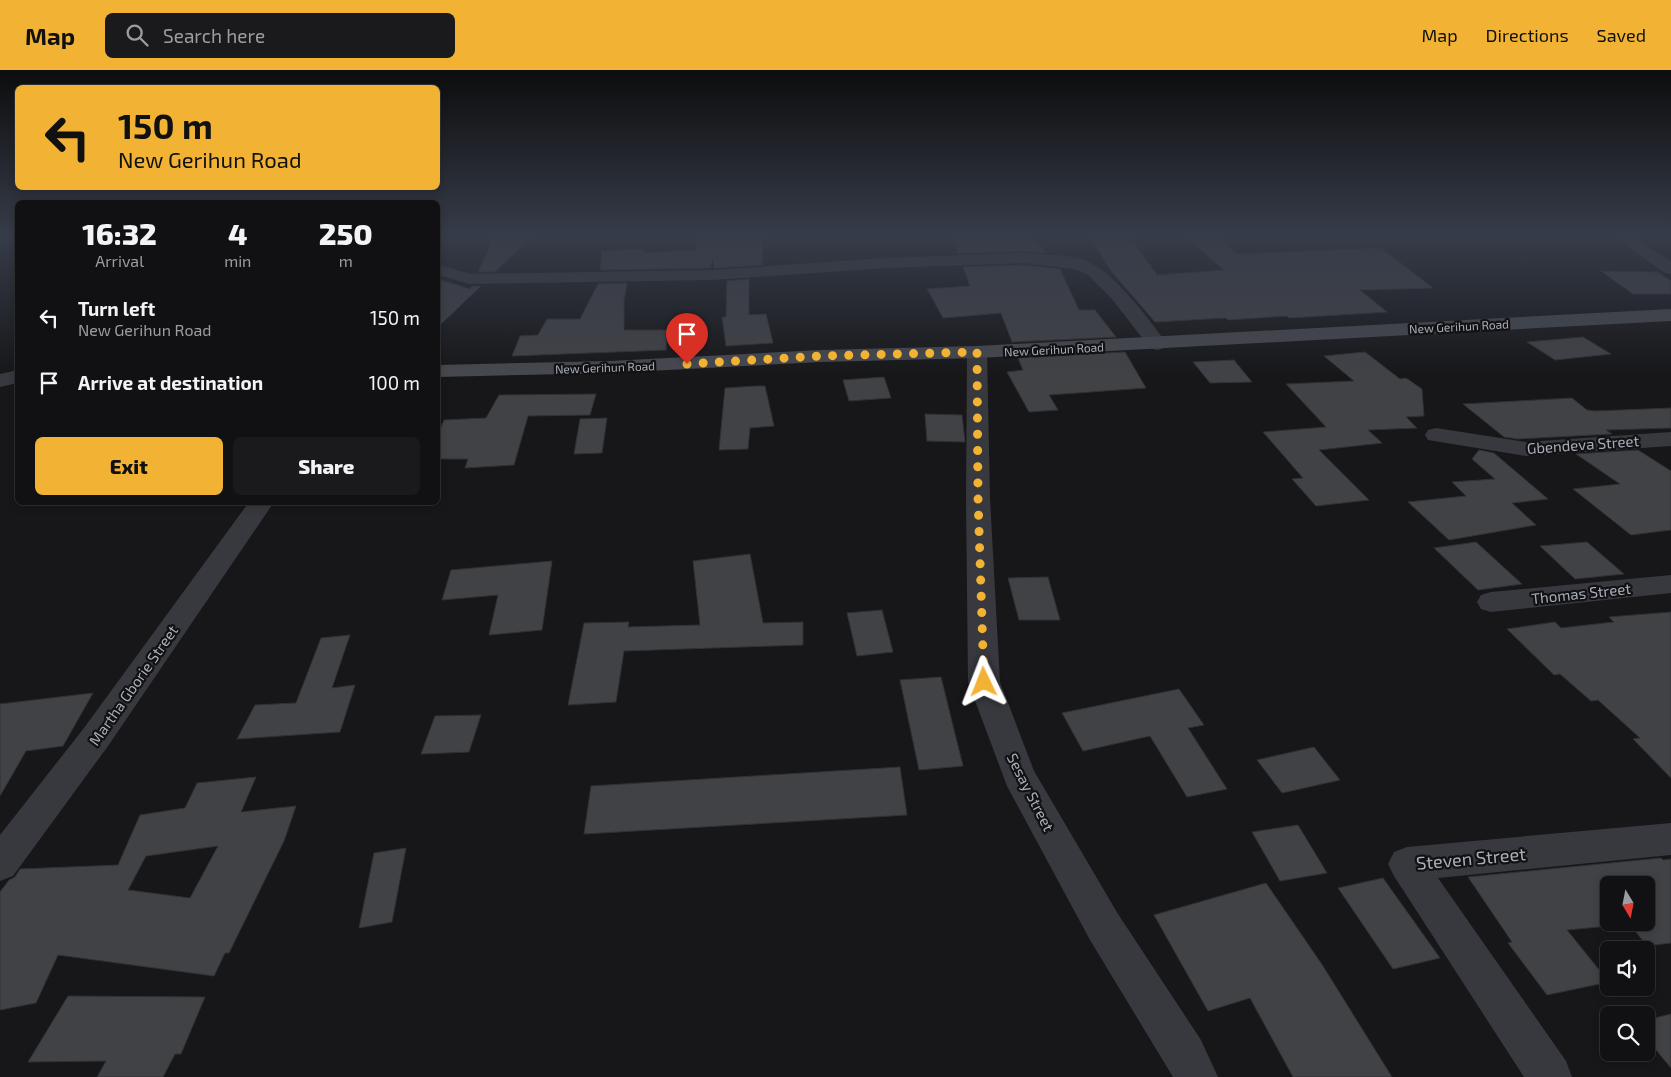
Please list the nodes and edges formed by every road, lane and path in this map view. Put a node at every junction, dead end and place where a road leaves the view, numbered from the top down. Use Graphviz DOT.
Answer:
graph roads {
  1 [pos="1105,282"];
  2 [pos="1671,315"];
  3 [pos="1157,344"];
  4 [pos="977,352"];
  5 [pos="440,371"];
  6 [pos="15,377"];
  7 [pos="0,381"];
  8 [pos="1436,435"];
  9 [pos="1671,439"];
  10 [pos="260,505"];
  11 [pos="1671,584"];
  12 [pos="1491,602"];
  13 [pos="1671,839"];
  14 [pos="0,864"];
  15 [pos="1186,1070"];
  16 [pos="1550,1077"];
  1 -- 3 [label="street"];
  2 -- 3 [label="street, New Gerihun Road"];
  3 -- 4 [label="street, New Gerihun Road"];
  4 -- 5 [label="street, New Gerihun Road"];
  4 -- 15 [label="street, Sesay Street"];
  6 -- 7 [label="street"];
  8 -- 9 [label="street, Gbendeva Street"];
  10 -- 14 [label="street, Martha Gborie Street"];
  11 -- 12 [label="street, Thomas Street"];
  13 -- 16 [label="street, Steven Street"];
}
